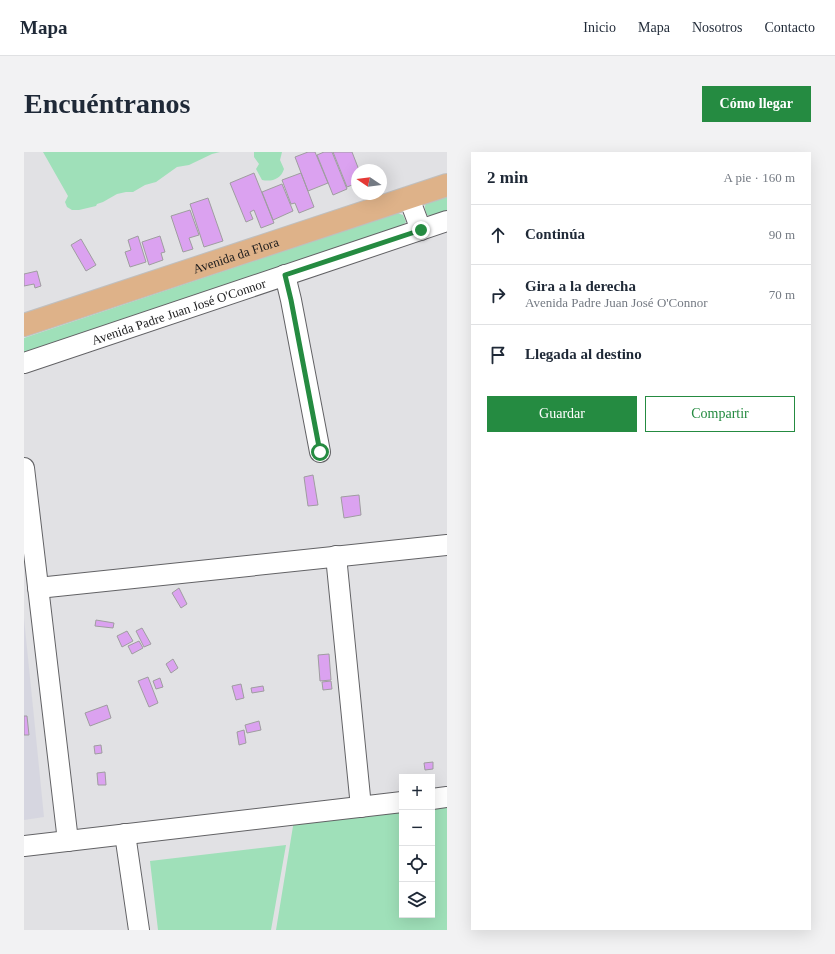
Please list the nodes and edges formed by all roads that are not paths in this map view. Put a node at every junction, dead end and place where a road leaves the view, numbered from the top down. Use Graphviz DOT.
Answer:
graph roads {
  1 [pos="447,185"];
  2 [pos="409,198"];
  3 [pos="447,221"];
  4 [pos="421,230"];
  5 [pos="285,275"];
  6 [pos="24,325"];
  7 [pos="24,363"];
  8 [pos="320,452"];
  9 [pos="24,468"];
  10 [pos="447,545"];
  11 [pos="336,556"];
  12 [pos="38,588"];
  13 [pos="447,797"];
  14 [pos="435,799"];
  15 [pos="399,802"];
  16 [pos="361,807"];
  17 [pos="126,834"];
  18 [pos="68,841"];
  19 [pos="24,846"];
  20 [pos="138,930"];
  1 -- 2 [label="main road, Avenida da Flora"];
  2 -- 4 [label="street"];
  2 -- 6 [label="main road, Avenida da Flora"];
  3 -- 4 [label="street, Avenida Padre Juan José O'Connor"];
  4 -- 5 [label="street, Avenida Padre Juan José O'Connor"];
  5 -- 7 [label="street, Avenida Padre Juan José O'Connor"];
  5 -- 8 [label="street"];
  9 -- 12 [label="street"];
  10 -- 11 [label="street"];
  11 -- 12 [label="street"];
  11 -- 16 [label="street"];
  12 -- 18 [label="street"];
  13 -- 14 [label="street"];
  15 -- 16 [label="street"];
  16 -- 17 [label="street"];
  17 -- 18 [label="street"];
  17 -- 20 [label="street"];
  18 -- 19 [label="street"];
}
